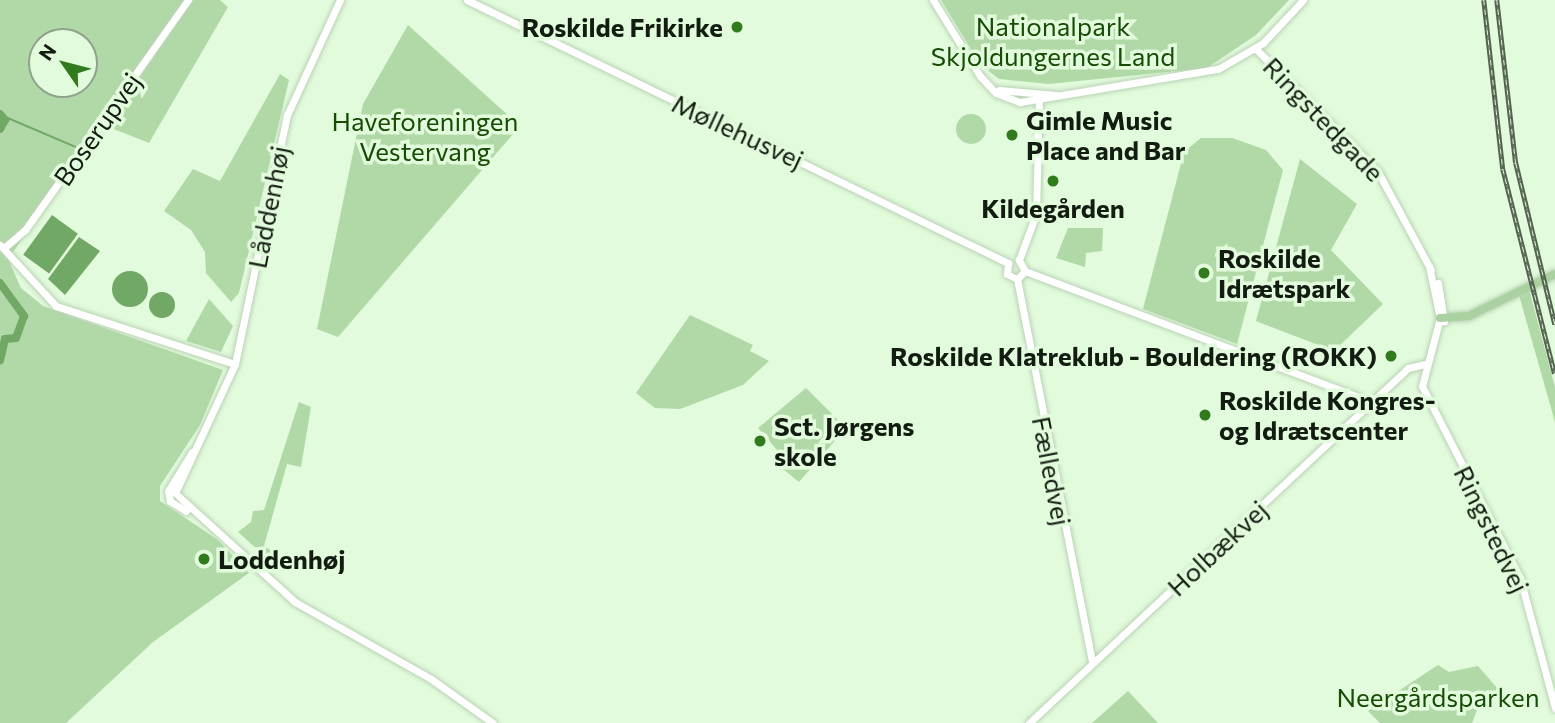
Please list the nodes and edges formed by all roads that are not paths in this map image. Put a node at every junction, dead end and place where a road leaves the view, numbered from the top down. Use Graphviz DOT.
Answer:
graph roads {
  1 [pos="188,0"];
  2 [pos="340,0"];
  3 [pos="467,0"];
  4 [pos="933,0"];
  5 [pos="1303,0"];
  6 [pos="1255,48"];
  7 [pos="1039,98"];
  8 [pos="2,247"];
  9 [pos="1018,260"];
  10 [pos="1008,263"];
  11 [pos="1025,271"];
  12 [pos="1555,274"];
  13 [pos="1017,279"];
  14 [pos="1443,318"];
  15 [pos="234,364"];
  16 [pos="1425,368"];
  17 [pos="1367,407"];
  18 [pos="1092,662"];
  19 [pos="1555,708"];
  20 [pos="493,723"];
  21 [pos="1029,723"];
  1 -- 8 [label="street, Boserupvej"];
  2 -- 15 [label="street, Låddenhøj"];
  3 -- 10 [label="street, Møllehusvej"];
  4 -- 7 [label="street"];
  5 -- 6 [label="street"];
  6 -- 7 [label="street"];
  6 -- 14 [label="street, Ringstedgade"];
  7 -- 9 [label="street"];
  8 -- 15 [label="street"];
  9 -- 10 [label="street"];
  9 -- 11 [label="street"];
  10 -- 13 [label="street"];
  11 -- 13 [label="street"];
  11 -- 17 [label="street"];
  12 -- 14 [label="main road"];
  13 -- 18 [label="street, Fælledvej"];
  14 -- 16 [label="street, Ringstedvej"];
  15 -- 20 [label="street, Låddenhøj"];
  16 -- 17 [label="street, Holbækvej"];
  16 -- 19 [label="street, Ringstedvej"];
  17 -- 18 [label="street, Holbækvej"];
  18 -- 21 [label="street, Holbækvej"];
}
